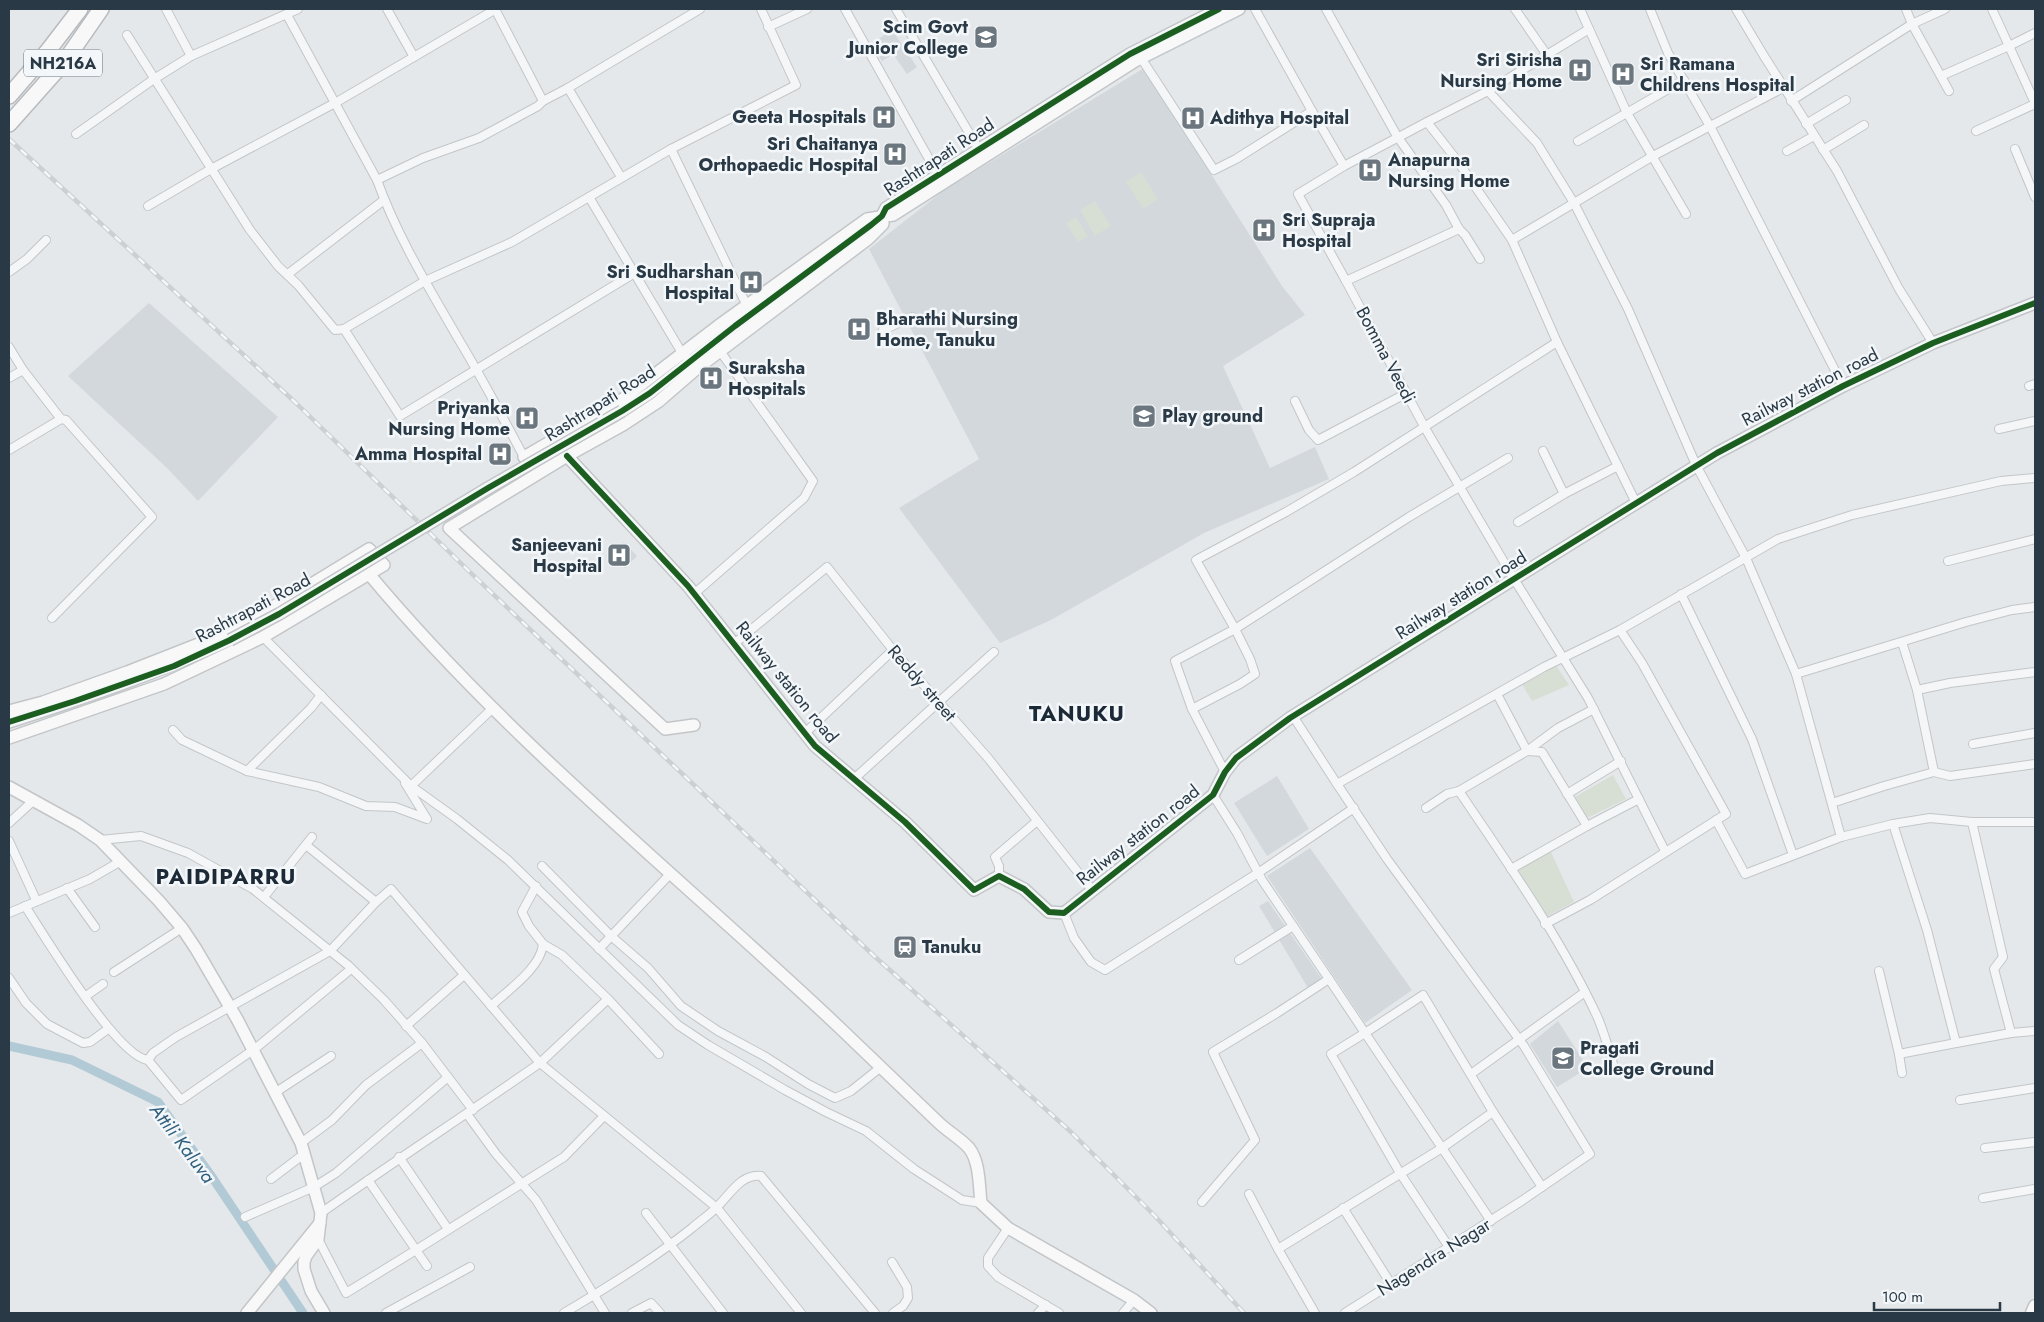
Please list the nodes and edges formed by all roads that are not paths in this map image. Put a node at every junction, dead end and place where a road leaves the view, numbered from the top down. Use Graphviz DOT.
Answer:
graph roads {
  1 [pos="80,9"];
  2 [pos="100,9"];
  3 [pos="166,9"];
  4 [pos="298,9"];
  5 [pos="387,9"];
  6 [pos="496,9"];
  7 [pos="700,9"];
  8 [pos="761,9"];
  9 [pos="807,9"];
  10 [pos="845,9"];
  11 [pos="896,9"];
  12 [pos="1219,9"];
  13 [pos="1239,9"];
  14 [pos="1255,9"];
  15 [pos="1326,9"];
  16 [pos="1515,9"];
  17 [pos="1580,9"];
  18 [pos="1650,9"];
  19 [pos="1736,9"];
  20 [pos="1906,9"];
  21 [pos="1945,9"];
  22 [pos="1992,9"];
  23 [pos="287,14"];
  24 [pos="1912,24"];
  25 [pos="768,27"];
  26 [pos="1589,29"];
  27 [pos="2035,33"];
  28 [pos="127,35"];
  29 [pos="2009,46"];
  30 [pos="1547,55"];
  31 [pos="191,56"];
  32 [pos="414,57"];
  33 [pos="1141,58"];
  34 [pos="1941,76"];
  35 [pos="154,79"];
  36 [pos="1684,80"];
  37 [pos="568,88"];
  38 [pos="1783,88"];
  39 [pos="1488,91"];
  40 [pos="1949,91"];
  41 [pos="9,96"];
  42 [pos="1846,100"];
  43 [pos="543,101"];
  44 [pos="1792,101"];
  45 [pos="335,102"];
  46 [pos="2035,103"];
  47 [pos="1312,111"];
  48 [pos="1627,112"];
  49 [pos="1427,122"];
  50 [pos="9,124"];
  51 [pos="1806,124"];
  52 [pos="1709,125"];
  53 [pos="1864,125"];
  54 [pos="1976,131"];
  55 [pos="76,134"];
  56 [pos="1397,136"];
  57 [pos="1814,136"];
  58 [pos="1578,141"];
  59 [pos="978,148"];
  60 [pos="671,149"];
  61 [pos="2015,149"];
  62 [pos="1823,150"];
  63 [pos="1787,151"];
  64 [pos="1653,156"];
  65 [pos="1344,166"];
  66 [pos="211,169"];
  67 [pos="938,175"];
  68 [pos="621,176"];
  69 [pos="377,180"];
  70 [pos="589,197"];
  71 [pos="2035,197"];
  72 [pos="384,200"];
  73 [pos="1574,203"];
  74 [pos="148,206"];
  75 [pos="1686,214"];
  76 [pos="882,216"];
  77 [pos="1459,229"];
  78 [pos="46,240"];
  79 [pos="1512,240"];
  80 [pos="1480,259"];
  81 [pos="9,272"];
  82 [pos="288,274"];
  83 [pos="633,274"];
  84 [pos="425,281"];
  85 [pos="1346,281"];
  86 [pos="2035,303"];
  87 [pos="749,310"];
  88 [pos="912,317"];
  89 [pos="344,329"];
  90 [pos="884,330"];
  91 [pos="1557,342"];
  92 [pos="1933,343"];
  93 [pos="9,347"];
  94 [pos="720,351"];
  95 [pos="687,356"];
  96 [pos="476,369"];
  97 [pos="23,370"];
  98 [pos="9,378"];
  99 [pos="1843,386"];
  100 [pos="1407,393"];
  101 [pos="1295,401"];
  102 [pos="60,419"];
  103 [pos="2035,420"];
  104 [pos="1425,428"];
  105 [pos="1999,429"];
  106 [pos="9,450"];
  107 [pos="1543,451"];
  108 [pos="567,456"];
  109 [pos="524,457"];
  110 [pos="1508,458"];
  111 [pos="1696,465"];
  112 [pos="1618,466"];
  113 [pos="2035,478"];
  114 [pos="1460,487"];
  115 [pos="1564,494"];
  116 [pos="1636,503"];
  117 [pos="1518,522"];
  118 [pos="2035,539"];
  119 [pos="1746,558"];
  120 [pos="1948,561"];
  121 [pos="369,574"];
  122 [pos="1514,579"];
  123 [pos="695,594"];
  124 [pos="1681,594"];
  125 [pos="284,601"];
  126 [pos="2035,607"];
  127 [pos="52,618"];
  128 [pos="298,618"];
  129 [pos="1235,629"];
  130 [pos="1620,630"];
  131 [pos="263,637"];
  132 [pos="1902,642"];
  133 [pos="735,643"];
  134 [pos="892,650"];
  135 [pos="994,652"];
  136 [pos="1564,658"];
  137 [pos="2035,672"];
  138 [pos="1796,674"];
  139 [pos="1918,690"];
  140 [pos="1497,694"];
  141 [pos="321,695"];
  142 [pos="938,702"];
  143 [pos="493,708"];
  144 [pos="1192,709"];
  145 [pos="1594,709"];
  146 [pos="9,711"];
  147 [pos="1294,716"];
  148 [pos="9,722"];
  149 [pos="694,725"];
  150 [pos="173,730"];
  151 [pos="805,733"];
  152 [pos="2035,733"];
  153 [pos="9,738"];
  154 [pos="1973,744"];
  155 [pos="1527,751"];
  156 [pos="1621,762"];
  157 [pos="2035,764"];
  158 [pos="247,771"];
  159 [pos="1224,772"];
  160 [pos="1934,772"];
  161 [pos="399,773"];
  162 [pos="855,778"];
  163 [pos="1337,784"];
  164 [pos="412,786"];
  165 [pos="9,787"];
  166 [pos="1460,791"];
  167 [pos="1567,794"];
  168 [pos="1213,795"];
  169 [pos="1639,799"];
  170 [pos="34,800"];
  171 [pos="1832,803"];
  172 [pos="1354,808"];
  173 [pos="1426,808"];
  174 [pos="1716,820"];
  175 [pos="1037,821"];
  176 [pos="1972,822"];
  177 [pos="2035,822"];
  178 [pos="9,823"];
  179 [pos="1893,824"];
  180 [pos="1587,826"];
  181 [pos="312,837"];
  182 [pos="1841,837"];
  183 [pos="100,840"];
  184 [pos="9,841"];
  185 [pos="306,845"];
  186 [pos="1665,851"];
  187 [pos="1793,855"];
  188 [pos="121,861"];
  189 [pos="542,866"];
  190 [pos="1511,869"];
  191 [pos="1258,872"];
  192 [pos="671,873"];
  193 [pos="999,876"];
  194 [pos="536,886"];
  195 [pos="67,888"];
  196 [pos="1092,890"];
  197 [pos="264,897"];
  198 [pos="36,900"];
  199 [pos="376,902"];
  200 [pos="25,906"];
  201 [pos="9,913"];
  202 [pos="1064,913"];
  203 [pos="1545,924"];
  204 [pos="1293,926"];
  205 [pos="95,927"];
  206 [pos="182,928"];
  207 [pos="611,936"];
  208 [pos="543,944"];
  209 [pos="599,949"];
  210 [pos="330,951"];
  211 [pos="1239,960"];
  212 [pos="351,969"];
  213 [pos="114,972"];
  214 [pos="1879,972"];
  215 [pos="464,974"];
  216 [pos="9,978"];
  217 [pos="1329,979"];
  218 [pos="103,984"];
  219 [pos="1585,992"];
  220 [pos="86,996"];
  221 [pos="608,999"];
  222 [pos="491,1006"];
  223 [pos="230,1007"];
  224 [pos="406,1026"];
  225 [pos="108,1029"];
  226 [pos="2035,1031"];
  227 [pos="1365,1033"];
  228 [pos="2011,1033"];
  229 [pos="1519,1039"];
  230 [pos="1956,1042"];
  231 [pos="422,1043"];
  232 [pos="253,1049"];
  233 [pos="659,1054"];
  234 [pos="1899,1054"];
  235 [pos="331,1056"];
  236 [pos="148,1060"];
  237 [pos="540,1063"];
  238 [pos="1614,1066"];
  239 [pos="881,1067"];
  240 [pos="1902,1073"];
  241 [pos="1471,1074"];
  242 [pos="448,1077"];
  243 [pos="2035,1088"];
  244 [pos="276,1092"];
  245 [pos="1960,1100"];
  246 [pos="470,1112"];
  247 [pos="1493,1112"];
  248 [pos="604,1116"];
  249 [pos="2035,1142"];
  250 [pos="303,1148"];
  251 [pos="1442,1148"];
  252 [pos="1985,1148"];
  253 [pos="399,1157"];
  254 [pos="1400,1173"];
  255 [pos="271,1179"];
  256 [pos="368,1180"];
  257 [pos="521,1183"];
  258 [pos="314,1187"];
  259 [pos="1542,1187"];
  260 [pos="2035,1189"];
  261 [pos="1249,1194"];
  262 [pos="1982,1198"];
  263 [pos="1202,1202"];
  264 [pos="981,1204"];
  265 [pos="717,1208"];
  266 [pos="1343,1208"];
  267 [pos="646,1213"];
  268 [pos="245,1217"];
  269 [pos="321,1218"];
  270 [pos="1491,1221"];
  271 [pos="1008,1228"];
  272 [pos="448,1229"];
  273 [pos="318,1239"];
  274 [pos="671,1246"];
  275 [pos="1449,1247"];
  276 [pos="1278,1249"];
  277 [pos="416,1250"];
  278 [pos="892,1262"];
  279 [pos="427,1266"];
  280 [pos="470,1267"];
  281 [pos="1391,1284"];
  282 [pos="594,1295"];
  283 [pos="1134,1300"];
  284 [pos="1046,1305"];
  285 [pos="2035,1306"];
  286 [pos="249,1310"];
  287 [pos="575,1310"];
  288 [pos="324,1313"];
  289 [pos="386,1313"];
  290 [pos="564,1313"];
  291 [pos="605,1313"];
  292 [pos="632,1313"];
  293 [pos="660,1313"];
  294 [pos="723,1313"];
  295 [pos="801,1313"];
  296 [pos="874,1313"];
  297 [pos="893,1313"];
  298 [pos="1038,1313"];
  299 [pos="1059,1313"];
  300 [pos="1123,1313"];
  301 [pos="1151,1313"];
  302 [pos="1315,1313"];
  303 [pos="1346,1313"];
  304 [pos="2032,1313"];
  1 -- 41 [label="highway, NH216A"];
  2 -- 50 [label="highway, NH216A"];
  3 -- 31 [label="street"];
  4 -- 23 [label="street"];
  5 -- 32 [label="street"];
  6 -- 32 [label="street"];
  6 -- 43 [label="street"];
  7 -- 37 [label="street"];
  8 -- 25 [label="street"];
  9 -- 25 [label="street"];
  10 -- 67 [label="street"];
  11 -- 59 [label="street"];
  12 -- 59 [label="street, Rashtrapati Road"];
  13 -- 33 [label="street, Rashtrapati Road"];
  14 -- 47 [label="street"];
  15 -- 56 [label="street"];
  16 -- 30 [label="street"];
  17 -- 26 [label="street"];
  18 -- 36 [label="street"];
  19 -- 38 [label="street"];
  20 -- 24 [label="street"];
  21 -- 24 [label="street"];
  22 -- 29 [label="street"];
  23 -- 31 [label="street"];
  23 -- 45 [label="street"];
  24 -- 34 [label="street"];
  24 -- 44 [label="street"];
  25 -- 60 [label="street"];
  26 -- 30 [label="street"];
  26 -- 48 [label="street"];
  27 -- 29 [label="street"];
  28 -- 35 [label="street"];
  29 -- 34 [label="street"];
  29 -- 46 [label="street"];
  30 -- 39 [label="street"];
  31 -- 35 [label="street"];
  32 -- 45 [label="street"];
  33 -- 47 [label="street"];
  33 -- 76 [label="street, Rashtrapati Road"];
  34 -- 40 [label="street"];
  35 -- 55 [label="street"];
  35 -- 66 [label="street"];
  36 -- 48 [label="street"];
  36 -- 52 [label="street"];
  37 -- 43 [label="street"];
  37 -- 68 [label="street"];
  38 -- 44 [label="street"];
  38 -- 52 [label="street"];
  39 -- 49 [label="street"];
  39 -- 73 [label="street"];
  42 -- 51 [label="street"];
  43 -- 69 [label="street"];
  44 -- 51 [label="street"];
  45 -- 66 [label="street"];
  45 -- 69 [label="street"];
  46 -- 54 [label="street"];
  47 -- 65 [label="street"];
  48 -- 58 [label="street"];
  48 -- 64 [label="street"];
  49 -- 56 [label="street"];
  49 -- 79 [label="street"];
  51 -- 57 [label="street"];
  52 -- 64 [label="street"];
  52 -- 99 [label="street"];
  53 -- 62 [label="street"];
  56 -- 65 [label="street"];
  56 -- 77 [label="street"];
  57 -- 62 [label="street"];
  57 -- 63 [label="street"];
  59 -- 67 [label="street, Rashtrapati Road"];
  60 -- 68 [label="street"];
  60 -- 87 [label="street"];
  61 -- 71 [label="street"];
  62 -- 92 [label="street"];
  64 -- 73 [label="street"];
  64 -- 75 [label="street"];
  65 -- 85 [label="street, Bomma Veedi"];
  66 -- 74 [label="street"];
  66 -- 82 [label="street"];
  67 -- 76 [label="street, Rashtrapati Road"];
  68 -- 70 [label="street"];
  69 -- 72 [label="street"];
  70 -- 83 [label="street"];
  70 -- 84 [label="street"];
  72 -- 82 [label="street"];
  72 -- 84 [label="street"];
  73 -- 79 [label="street"];
  73 -- 111 [label="street"];
  76 -- 87 [label="street, Rashtrapati Road"];
  76 -- 94 [label="street"];
  77 -- 80 [label="street"];
  77 -- 85 [label="street"];
  78 -- 81 [label="street"];
  79 -- 91 [label="street"];
  82 -- 89 [label="street"];
  83 -- 95 [label="street"];
  83 -- 96 [label="street"];
  84 -- 89 [label="street"];
  84 -- 96 [label="street"];
  85 -- 100 [label="street, Bomma Veedi"];
  86 -- 92 [label="street, Railway station road"];
  87 -- 95 [label="street, Rashtrapati Road"];
  88 -- 90 [label="street"];
  89 -- 96 [label="street"];
  91 -- 104 [label="street"];
  91 -- 112 [label="street"];
  92 -- 99 [label="street, Railway station road"];
  93 -- 97 [label="street"];
  94 -- 108 [label="street"];
  94 -- 123 [label="street"];
  95 -- 109 [label="street"];
  95 -- 148 [label="street, Rashtrapati Road, bridge"];
  96 -- 109 [label="street"];
  97 -- 98 [label="street"];
  97 -- 102 [label="street"];
  99 -- 111 [label="street, Railway station road"];
  100 -- 101 [label="street"];
  100 -- 104 [label="street, Bomma Veedi"];
  102 -- 106 [label="street"];
  102 -- 127 [label="street"];
  103 -- 105 [label="street"];
  104 -- 114 [label="street, Bomma Veedi"];
  104 -- 129 [label="street"];
  107 -- 115 [label="street"];
  108 -- 123 [label="street, Railway station road"];
  108 -- 149 [label="street"];
  110 -- 114 [label="street"];
  111 -- 116 [label="street, Railway station road"];
  111 -- 119 [label="street"];
  112 -- 115 [label="street"];
  112 -- 116 [label="street"];
  113 -- 119 [label="street"];
  114 -- 122 [label="street"];
  114 -- 129 [label="street"];
  115 -- 117 [label="street"];
  116 -- 122 [label="street, Railway station road"];
  118 -- 120 [label="street"];
  119 -- 124 [label="street"];
  119 -- 138 [label="street"];
  121 -- 125 [label="street"];
  121 -- 128 [label="street"];
  121 -- 143 [label="street"];
  122 -- 136 [label="street"];
  122 -- 147 [label="street, Railway station road"];
  123 -- 133 [label="street, Railway station road"];
  124 -- 130 [label="street"];
  124 -- 187 [label="street"];
  125 -- 128 [label="street"];
  125 -- 146 [label="street"];
  126 -- 132 [label="street"];
  128 -- 131 [label="street"];
  129 -- 144 [label="street"];
  129 -- 144 [label="street"];
  130 -- 136 [label="street"];
  130 -- 174 [label="street"];
  131 -- 141 [label="street"];
  131 -- 153 [label="street"];
  132 -- 138 [label="street"];
  132 -- 139 [label="street"];
  133 -- 134 [label="street, Reddy street"];
  133 -- 151 [label="street, Railway station road"];
  134 -- 142 [label="street, Reddy street"];
  134 -- 151 [label="street"];
  135 -- 142 [label="street"];
  136 -- 140 [label="street"];
  136 -- 145 [label="street"];
  137 -- 139 [label="street"];
  138 -- 171 [label="street"];
  139 -- 160 [label="street"];
  140 -- 155 [label="street"];
  140 -- 163 [label="street"];
  141 -- 158 [label="street"];
  141 -- 161 [label="street"];
  142 -- 162 [label="street"];
  142 -- 175 [label="street, Reddy street"];
  143 -- 164 [label="street"];
  143 -- 192 [label="street"];
  144 -- 159 [label="street"];
  145 -- 155 [label="street"];
  145 -- 156 [label="street"];
  147 -- 159 [label="street, Railway station road"];
  147 -- 163 [label="street"];
  150 -- 158 [label="street"];
  151 -- 162 [label="street, Railway station road"];
  152 -- 154 [label="street"];
  155 -- 166 [label="street"];
  155 -- 167 [label="street"];
  156 -- 167 [label="street"];
  156 -- 169 [label="street"];
  157 -- 160 [label="street"];
  158 -- 161 [label="street"];
  159 -- 168 [label="street, Railway station road"];
  160 -- 171 [label="street"];
  161 -- 164 [label="street"];
  162 -- 193 [label="street, Railway station road"];
  163 -- 172 [label="street"];
  164 -- 194 [label="street"];
  165 -- 170 [label="street"];
  166 -- 173 [label="street"];
  166 -- 190 [label="street"];
  167 -- 180 [label="street"];
  168 -- 191 [label="street"];
  168 -- 196 [label="street, Railway station road"];
  169 -- 180 [label="street"];
  169 -- 186 [label="street"];
  170 -- 178 [label="street"];
  170 -- 183 [label="street"];
  171 -- 182 [label="street"];
  172 -- 191 [label="street"];
  172 -- 229 [label="street"];
  174 -- 186 [label="street"];
  174 -- 187 [label="street"];
  175 -- 193 [label="street"];
  175 -- 196 [label="street, Reddy street"];
  176 -- 177 [label="street"];
  176 -- 179 [label="street"];
  176 -- 228 [label="street"];
  179 -- 182 [label="street"];
  179 -- 230 [label="street"];
  180 -- 190 [label="street"];
  181 -- 185 [label="street"];
  182 -- 187 [label="street"];
  183 -- 188 [label="street"];
  183 -- 197 [label="street"];
  184 -- 198 [label="street"];
  185 -- 197 [label="street"];
  185 -- 199 [label="street"];
  186 -- 203 [label="street"];
  188 -- 195 [label="street"];
  188 -- 206 [label="street"];
  189 -- 207 [label="street"];
  190 -- 203 [label="street"];
  191 -- 202 [label="street"];
  191 -- 204 [label="street"];
  192 -- 207 [label="street"];
  192 -- 239 [label="street"];
  193 -- 202 [label="street"];
  194 -- 208 [label="street"];
  194 -- 209 [label="street"];
  195 -- 198 [label="street"];
  195 -- 205 [label="street"];
  196 -- 202 [label="street, Railway station road"];
  197 -- 210 [label="street"];
  198 -- 200 [label="street"];
  199 -- 210 [label="street"];
  199 -- 215 [label="street"];
  200 -- 201 [label="street"];
  200 -- 220 [label="street"];
  203 -- 219 [label="street"];
  204 -- 211 [label="street"];
  204 -- 217 [label="street"];
  206 -- 213 [label="street"];
  206 -- 223 [label="street"];
  207 -- 209 [label="street"];
  207 -- 239 [label="street"];
  208 -- 221 [label="street"];
  208 -- 222 [label="street"];
  209 -- 264 [label="street"];
  210 -- 212 [label="street"];
  210 -- 223 [label="street"];
  212 -- 224 [label="street"];
  212 -- 232 [label="street"];
  214 -- 234 [label="street"];
  215 -- 222 [label="street"];
  215 -- 224 [label="street"];
  216 -- 225 [label="street"];
  217 -- 227 [label="street"];
  217 -- 263 [label="street"];
  218 -- 220 [label="street"];
  219 -- 229 [label="street"];
  219 -- 238 [label="street"];
  220 -- 225 [label="street"];
  221 -- 233 [label="street"];
  221 -- 237 [label="street"];
  222 -- 237 [label="street"];
  223 -- 232 [label="street"];
  223 -- 236 [label="street"];
  224 -- 231 [label="street"];
  225 -- 236 [label="street"];
  226 -- 228 [label="street"];
  227 -- 241 [label="street"];
  227 -- 251 [label="street"];
  227 -- 254 [label="street"];
  228 -- 230 [label="street"];
  229 -- 241 [label="street"];
  229 -- 259 [label="street, Nagendra Nagar"];
  230 -- 234 [label="street"];
  231 -- 242 [label="street"];
  231 -- 250 [label="street"];
  232 -- 236 [label="street"];
  232 -- 244 [label="street"];
  234 -- 240 [label="street"];
  235 -- 244 [label="street"];
  237 -- 246 [label="street"];
  237 -- 248 [label="street"];
  239 -- 264 [label="street"];
  241 -- 247 [label="street"];
  242 -- 246 [label="street"];
  242 -- 258 [label="street"];
  243 -- 245 [label="street"];
  244 -- 250 [label="street"];
  246 -- 253 [label="street"];
  246 -- 257 [label="street"];
  247 -- 251 [label="street"];
  247 -- 259 [label="street"];
  248 -- 257 [label="street"];
  248 -- 265 [label="street"];
  249 -- 252 [label="street"];
  250 -- 255 [label="street"];
  250 -- 258 [label="street"];
  251 -- 254 [label="street"];
  251 -- 270 [label="street"];
  253 -- 256 [label="street"];
  253 -- 272 [label="street"];
  254 -- 266 [label="street"];
  254 -- 275 [label="street"];
  256 -- 269 [label="street"];
  256 -- 277 [label="street"];
  257 -- 272 [label="street"];
  257 -- 282 [label="street"];
  258 -- 268 [label="street"];
  258 -- 269 [label="street"];
  259 -- 270 [label="street, Nagendra Nagar"];
  260 -- 262 [label="street"];
  261 -- 276 [label="street"];
  264 -- 271 [label="street"];
  265 -- 274 [label="street"];
  265 -- 295 [label="street"];
  265 -- 296 [label="street"];
  266 -- 276 [label="street"];
  266 -- 281 [label="street"];
  267 -- 274 [label="street"];
  269 -- 273 [label="street"];
  269 -- 286 [label="street"];
  270 -- 275 [label="street, Nagendra Nagar"];
  271 -- 283 [label="street"];
  271 -- 284 [label="street"];
  272 -- 277 [label="street"];
  273 -- 277 [label="street"];
  273 -- 288 [label="street"];
  274 -- 282 [label="street"];
  274 -- 294 [label="street"];
  275 -- 281 [label="street, Nagendra Nagar"];
  276 -- 302 [label="street"];
  277 -- 279 [label="street"];
  278 -- 297 [label="street"];
  280 -- 289 [label="street"];
  281 -- 303 [label="street, Nagendra Nagar"];
  282 -- 287 [label="street"];
  282 -- 291 [label="street"];
  283 -- 300 [label="street"];
  283 -- 301 [label="street"];
  284 -- 298 [label="street"];
  284 -- 299 [label="street"];
  285 -- 304 [label="main road"];
  287 -- 290 [label="street"];
  292 -- 293 [label="street"];
}
